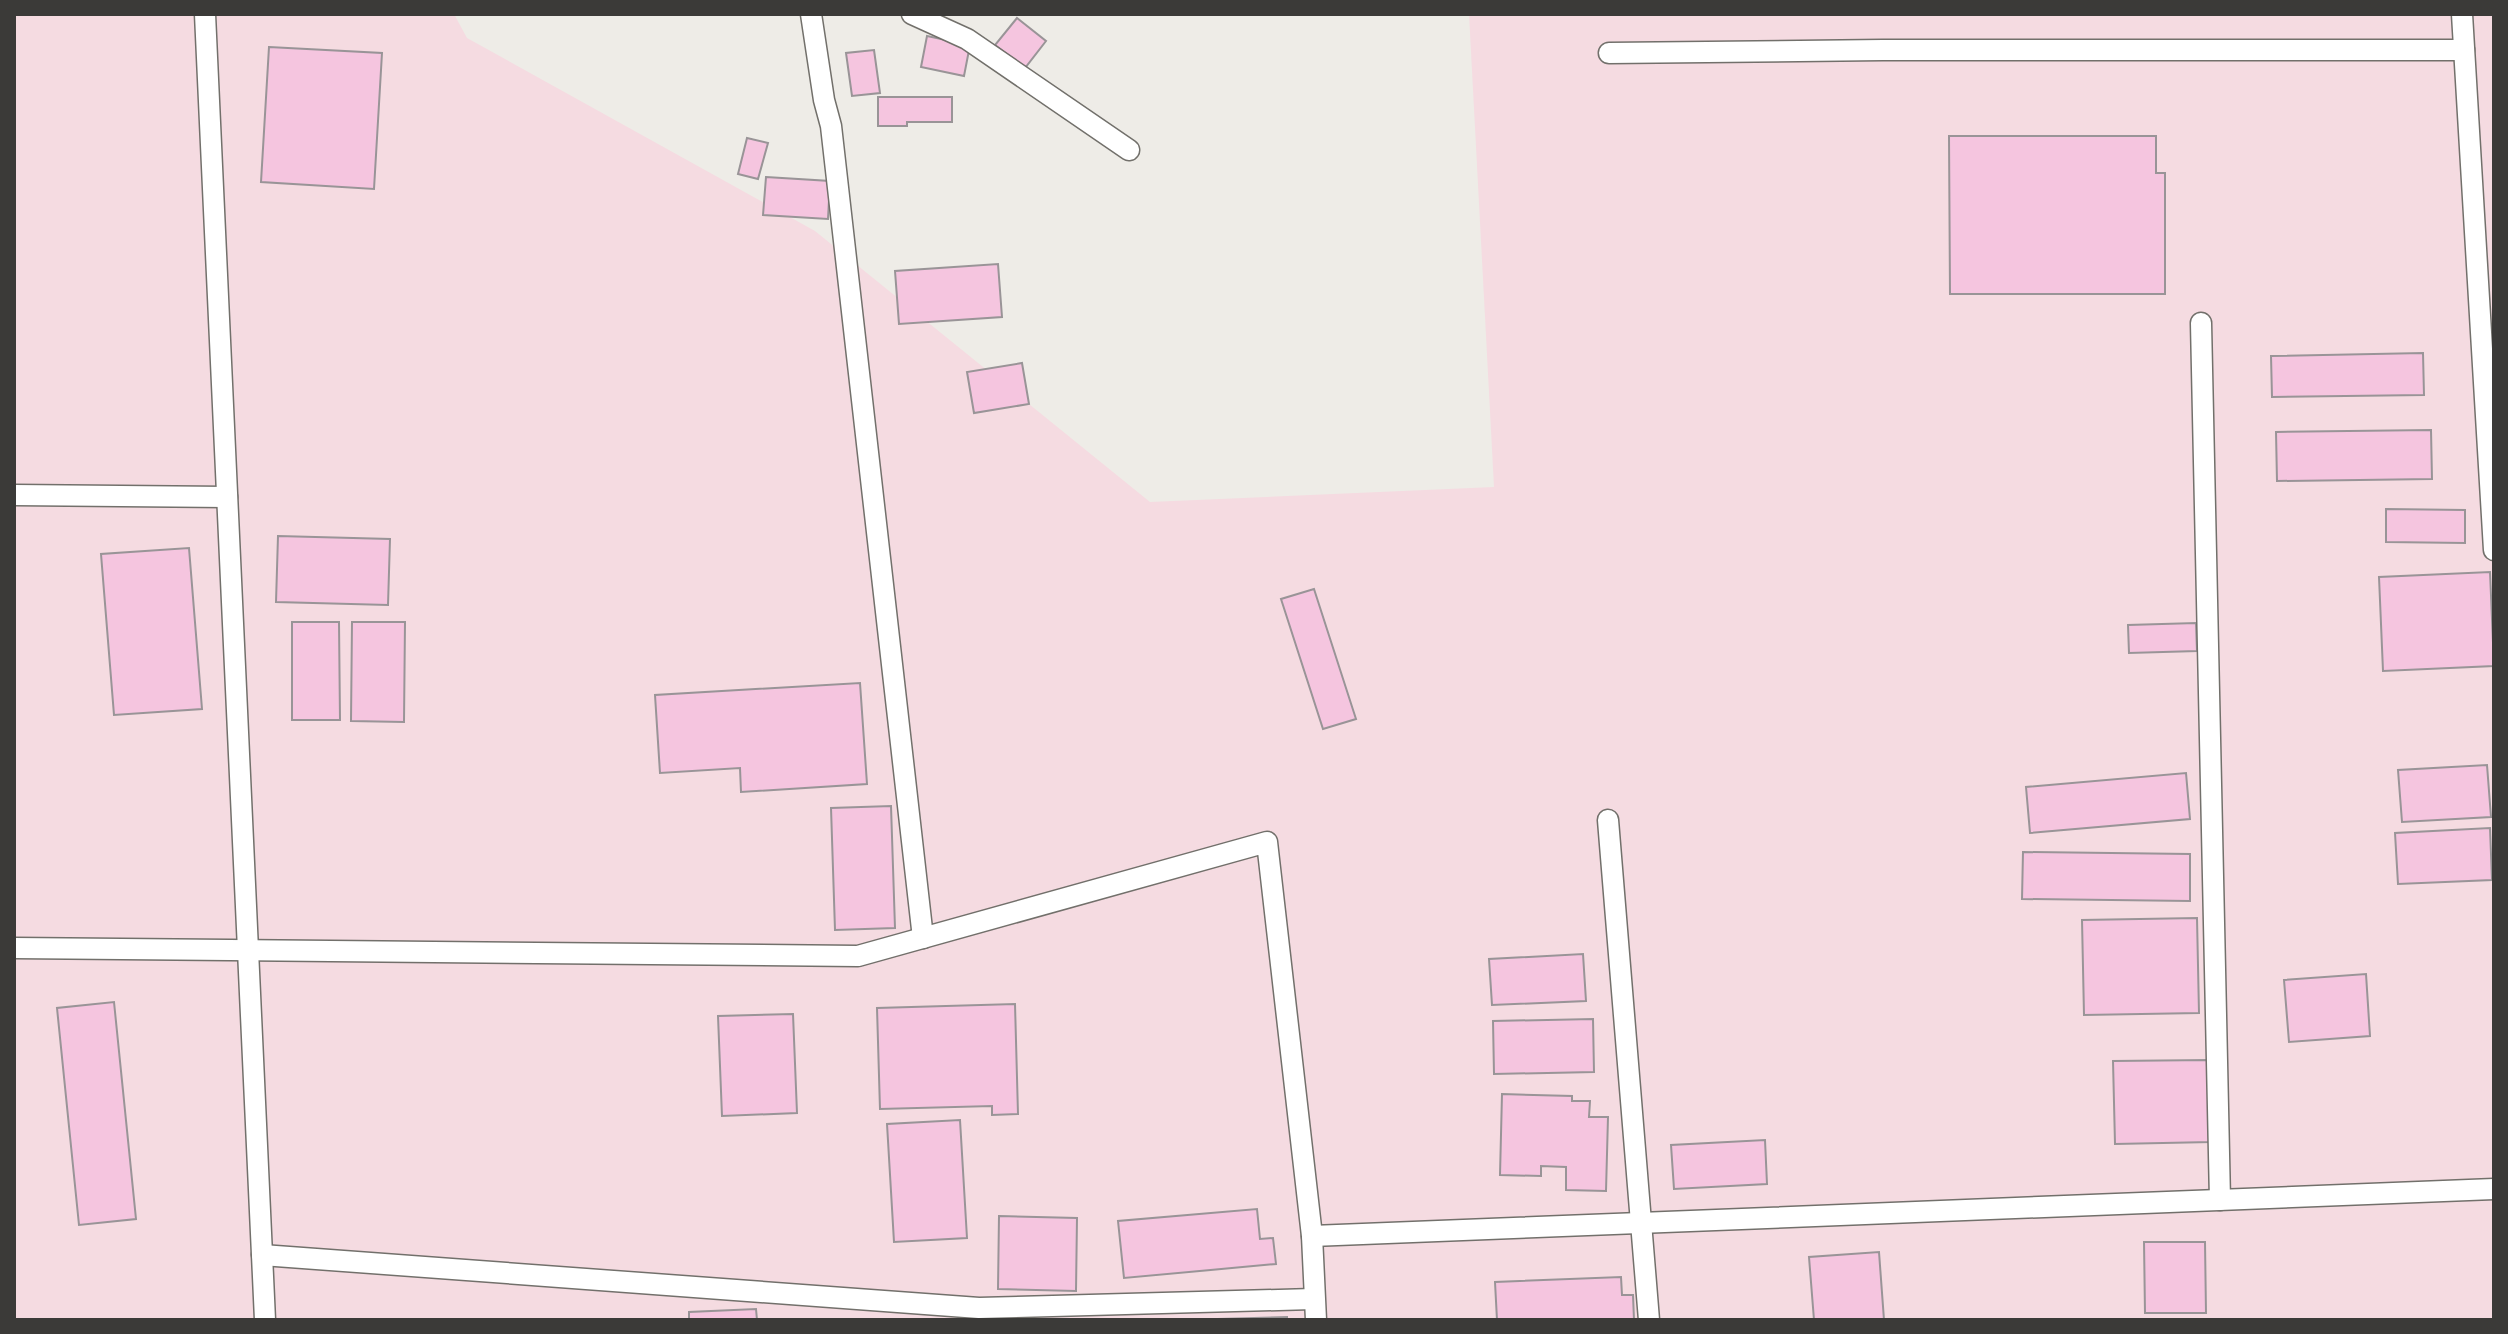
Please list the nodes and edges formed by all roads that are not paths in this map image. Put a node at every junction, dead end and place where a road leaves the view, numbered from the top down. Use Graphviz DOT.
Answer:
graph roads {
  1 [pos="205,14"];
  2 [pos="811,14"];
  3 [pos="912,14"];
  4 [pos="2462,14"];
  5 [pos="2464,50"];
  6 [pos="1609,53"];
  7 [pos="1129,150"];
  8 [pos="2201,323"];
  9 [pos="14,495"];
  10 [pos="227,497"];
  11 [pos="2494,550"];
  12 [pos="1608,820"];
  13 [pos="923,938"];
  14 [pos="14,948"];
  15 [pos="248,951"];
  16 [pos="2494,1189"];
  17 [pos="2220,1200"];
  18 [pos="1641,1223"];
  19 [pos="1312,1236"];
  20 [pos="262,1255"];
  21 [pos="1313,1299"];
  22 [pos="265,1320"];
  23 [pos="1316,1320"];
  24 [pos="1649,1320"];
  1 -- 10 [label="street"];
  2 -- 13 [label="street"];
  3 -- 7 [label="street"];
  4 -- 5 [label="street"];
  5 -- 6 [label="street"];
  5 -- 11 [label="street"];
  8 -- 17 [label="street"];
  9 -- 10 [label="street"];
  10 -- 15 [label="street"];
  12 -- 18 [label="street"];
  13 -- 15 [label="street"];
  13 -- 19 [label="street"];
  14 -- 15 [label="street"];
  15 -- 20 [label="street"];
  16 -- 17 [label="street"];
  17 -- 18 [label="street"];
  18 -- 19 [label="street"];
  18 -- 24 [label="street"];
  19 -- 21 [label="street"];
  20 -- 21 [label="street"];
  20 -- 22 [label="street"];
  21 -- 23 [label="street"];
}
